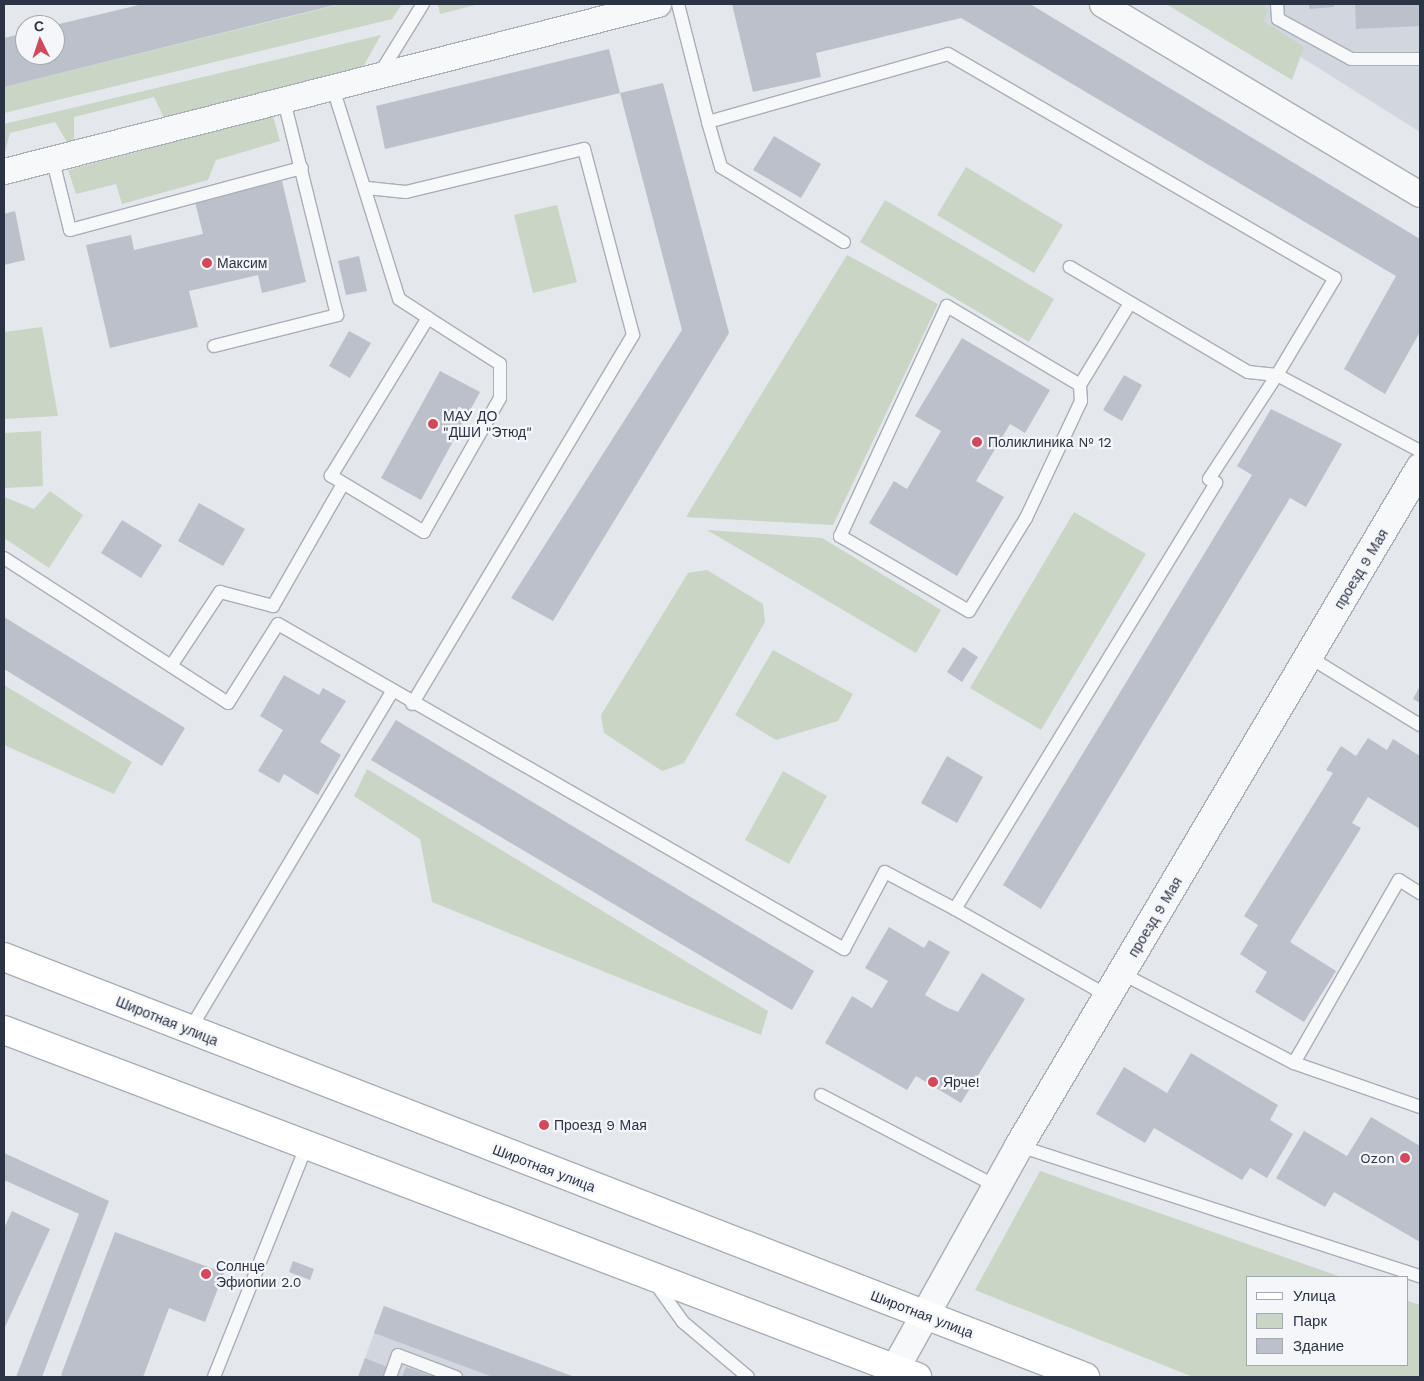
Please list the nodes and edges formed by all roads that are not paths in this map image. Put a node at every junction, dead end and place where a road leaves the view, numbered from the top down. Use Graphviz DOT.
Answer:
graph roads {
  1 [pos="423,4"];
  2 [pos="658,4"];
  3 [pos="678,4"];
  4 [pos="1102,4"];
  5 [pos="1278,4"];
  6 [pos="1420,59"];
  7 [pos="382,70"];
  8 [pos="332,85"];
  9 [pos="283,97"];
  10 [pos="708,122"];
  11 [pos="52,157"];
  12 [pos="302,168"];
  13 [pos="4,171"];
  14 [pos="367,188"];
  15 [pos="1420,194"];
  16 [pos="844,242"];
  17 [pos="1070,267"];
  18 [pos="1130,303"];
  19 [pos="428,318"];
  20 [pos="214,346"];
  21 [pos="1277,374"];
  22 [pos="1080,385"];
  23 [pos="1420,450"];
  24 [pos="1420,468"];
  25 [pos="343,484"];
  26 [pos="4,558"];
  27 [pos="1309,657"];
  28 [pos="171,666"];
  29 [pos="393,690"];
  30 [pos="412,704"];
  31 [pos="1420,725"];
  32 [pos="1420,893"];
  33 [pos="955,909"];
  34 [pos="4,956"];
  35 [pos="1115,984"];
  36 [pos="4,1030"];
  37 [pos="189,1031"];
  38 [pos="1294,1063"];
  39 [pos="821,1095"];
  40 [pos="1420,1107"];
  41 [pos="1019,1146"];
  42 [pos="306,1147"];
  43 [pos="996,1186"];
  44 [pos="1420,1276"];
  45 [pos="651,1277"];
  46 [pos="924,1315"];
  47 [pos="906,1373"];
  48 [pos="214,1377"];
  49 [pos="390,1377"];
  50 [pos="456,1377"];
  51 [pos="748,1377"];
  52 [pos="1085,1377"];
  1 -- 7 [label="lane"];
  2 -- 7 [label="street"];
  3 -- 10 [label="lane"];
  4 -- 15 [label="street"];
  5 -- 6 [label="lane"];
  7 -- 8 [label="street"];
  8 -- 9 [label="street"];
  8 -- 14 [label="lane"];
  9 -- 11 [label="street"];
  9 -- 12 [label="lane"];
  10 -- 16 [label="lane"];
  10 -- 21 [label="lane"];
  11 -- 12 [label="lane"];
  11 -- 13 [label="street"];
  12 -- 20 [label="lane"];
  14 -- 19 [label="lane"];
  14 -- 30 [label="lane"];
  17 -- 18 [label="lane"];
  18 -- 21 [label="lane"];
  18 -- 22 [label="lane"];
  19 -- 25 [label="lane"];
  19 -- 25 [label="lane"];
  21 -- 23 [label="lane"];
  21 -- 33 [label="lane"];
  22 -- 22 [label="lane"];
  24 -- 27 [label="street, проезд 9 Мая"];
  25 -- 28 [label="lane"];
  26 -- 28 [label="lane"];
  27 -- 31 [label="lane"];
  27 -- 35 [label="street, проезд 9 Мая"];
  28 -- 29 [label="lane"];
  29 -- 30 [label="lane"];
  29 -- 37 [label="lane"];
  30 -- 33 [label="lane"];
  32 -- 38 [label="lane"];
  33 -- 35 [label="lane"];
  34 -- 37 [label="main road, Широтная улица"];
  35 -- 38 [label="lane"];
  35 -- 41 [label="street, проезд 9 Мая"];
  36 -- 42 [label="main road"];
  37 -- 46 [label="main road, Широтная улица"];
  38 -- 40 [label="lane"];
  39 -- 43 [label="lane"];
  41 -- 43 [label="street, проезд 9 Мая"];
  41 -- 44 [label="lane"];
  42 -- 45 [label="main road"];
  42 -- 48 [label="lane"];
  43 -- 46 [label="street, проезд 9 Мая"];
  45 -- 47 [label="main road"];
  45 -- 51 [label="lane"];
  46 -- 47 [label="street, проезд 9 Мая"];
  46 -- 52 [label="main road, Широтная улица"];
  49 -- 50 [label="lane"];
}
